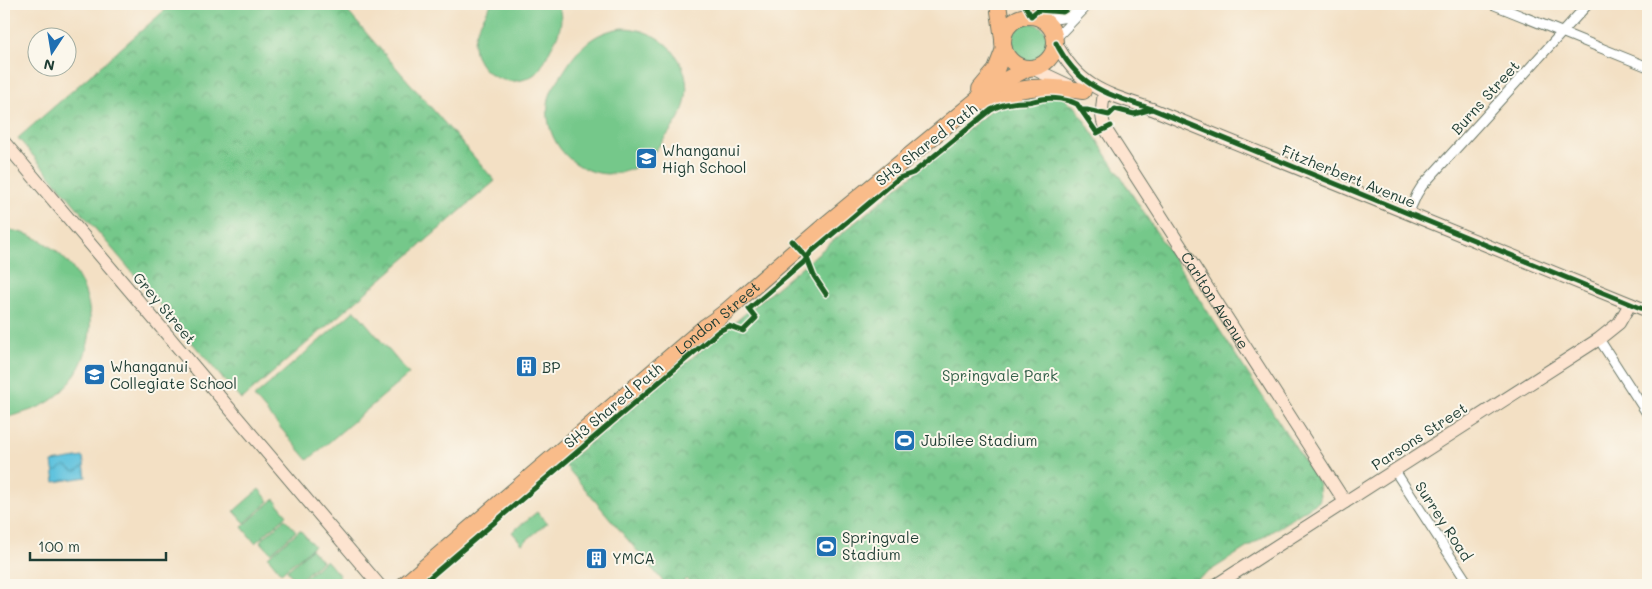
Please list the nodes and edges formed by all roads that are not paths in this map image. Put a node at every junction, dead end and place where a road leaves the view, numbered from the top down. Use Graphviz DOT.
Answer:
graph roads {
  1 [pos="998,4"];
  2 [pos="1089,4"];
  3 [pos="1492,4"];
  4 [pos="1588,4"];
  5 [pos="1031,12"];
  6 [pos="1080,12"];
  7 [pos="1562,32"];
  8 [pos="1055,41"];
  9 [pos="1004,44"];
  10 [pos="1648,67"];
  11 [pos="1030,69"];
  12 [pos="1083,91"];
  13 [pos="1104,93"];
  14 [pos="966,110"];
  15 [pos="4,142"];
  16 [pos="1408,214"];
  17 [pos="1630,304"];
  18 [pos="1648,311"];
  19 [pos="1600,339"];
  20 [pos="1648,415"];
  21 [pos="1396,471"];
  22 [pos="1345,502"];
  23 [pos="379,585"];
  24 [pos="404,585"];
  25 [pos="1216,585"];
  26 [pos="1469,585"];
  1 -- 9 [label="highway"];
  2 -- 6 [label="street"];
  3 -- 7 [label="street"];
  4 -- 7 [label="street, Burns Street"];
  5 -- 6 [label="street"];
  5 -- 8 [label="highway"];
  5 -- 9 [label="highway"];
  6 -- 8 [label="street"];
  7 -- 10 [label="street"];
  7 -- 16 [label="street, Burns Street"];
  8 -- 11 [label="highway"];
  8 -- 13 [label="main road, Fitzherbert Avenue"];
  9 -- 11 [label="highway"];
  9 -- 14 [label="highway, London Street"];
  11 -- 12 [label="main road"];
  11 -- 14 [label="highway, London Street"];
  12 -- 13 [label="main road"];
  12 -- 14 [label="highway"];
  13 -- 16 [label="main road, Fitzherbert Avenue"];
  13 -- 22 [label="main road, Carlton Avenue"];
  14 -- 24 [label="highway, London Street"];
  15 -- 23 [label="main road, Grey Street"];
  16 -- 17 [label="main road, Fitzherbert Avenue"];
  17 -- 18 [label="main road, Fitzherbert Avenue"];
  17 -- 19 [label="main road, Parsons Street"];
  19 -- 20 [label="street"];
  19 -- 21 [label="main road, Parsons Street"];
  21 -- 22 [label="main road, Parsons Street"];
  21 -- 26 [label="street, Surrey Road"];
  22 -- 25 [label="main road, Parsons Street"];
}
